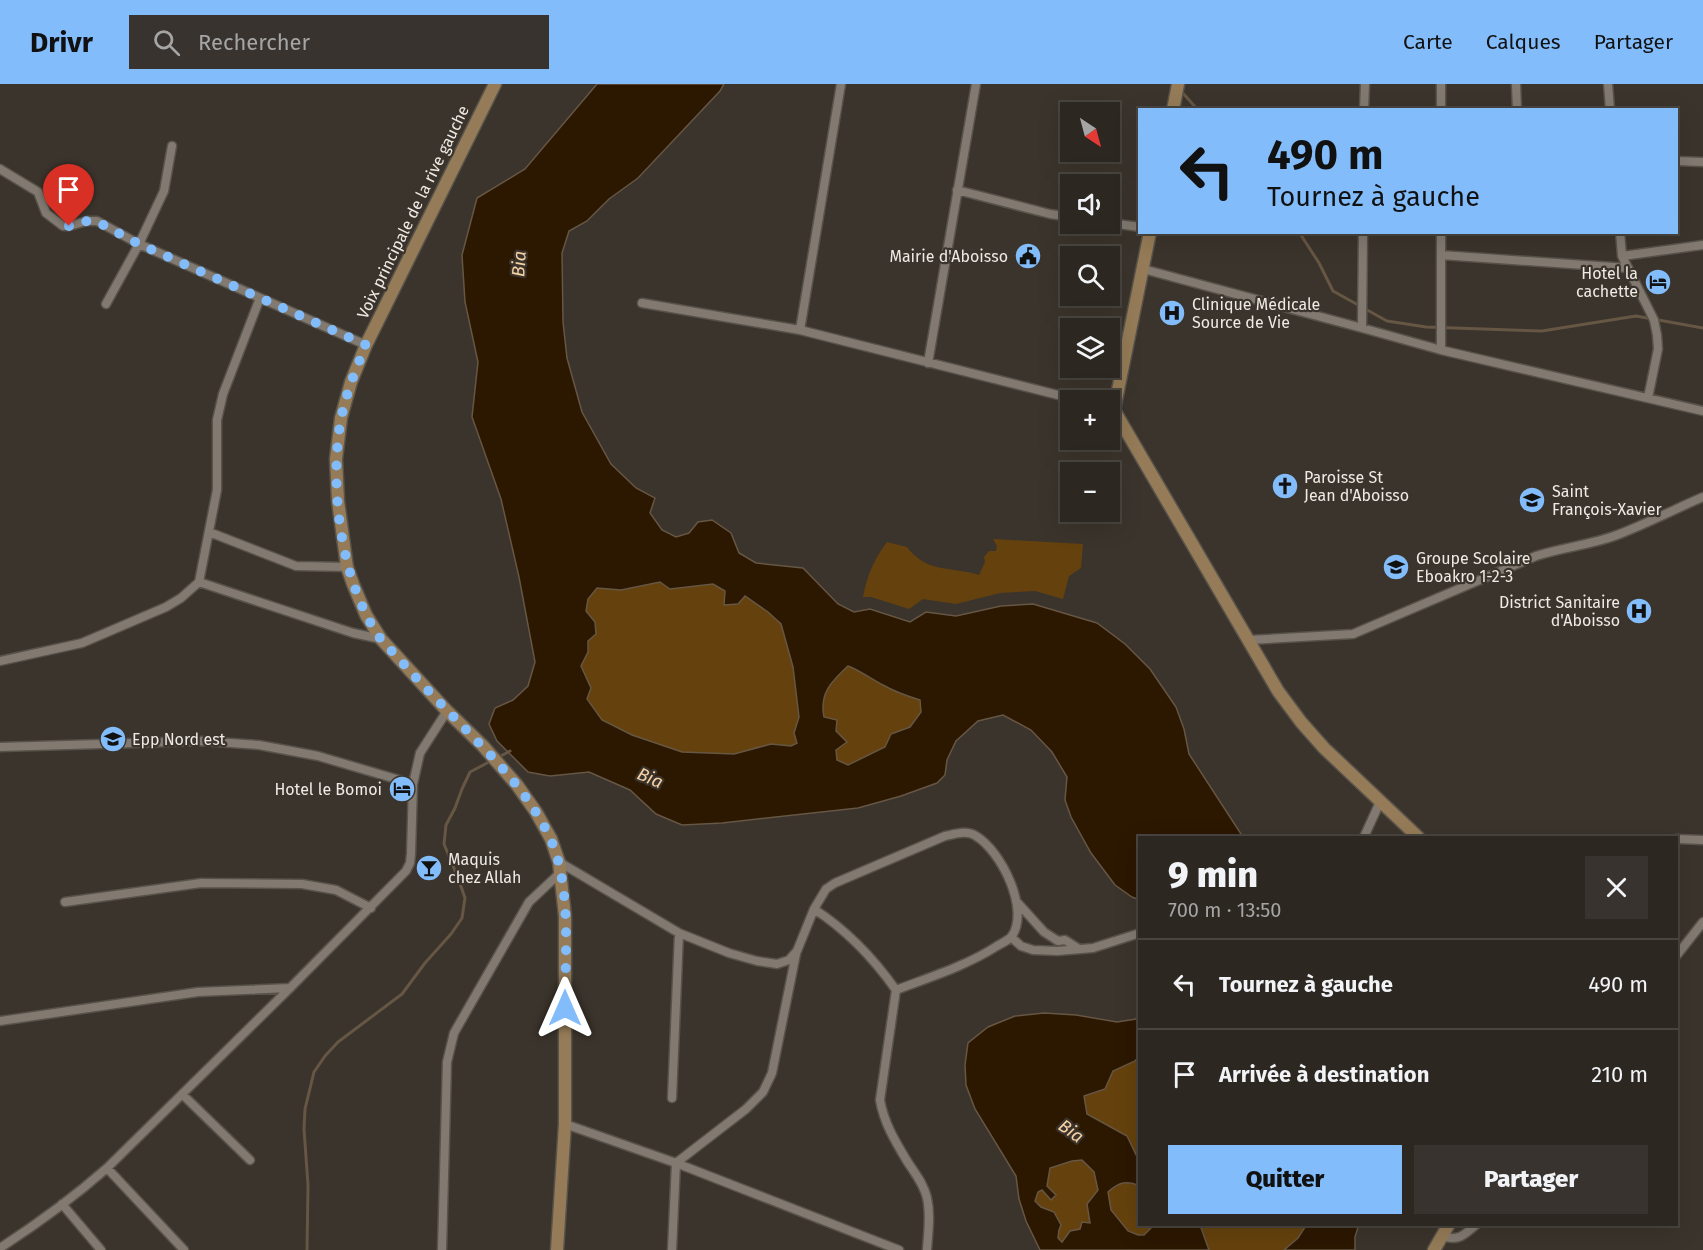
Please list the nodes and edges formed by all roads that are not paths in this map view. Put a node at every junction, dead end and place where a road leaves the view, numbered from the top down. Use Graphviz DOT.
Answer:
graph roads {
  1 [pos="495,84"];
  2 [pos="841,84"];
  3 [pos="976,84"];
  4 [pos="1178,84"];
  5 [pos="1365,84"];
  6 [pos="1441,84"];
  7 [pos="1516,84"];
  8 [pos="1608,84"];
  9 [pos="1173,108"];
  10 [pos="1364,108"];
  11 [pos="1441,108"];
  12 [pos="1517,108"];
  13 [pos="1610,108"];
  14 [pos="172,146"];
  15 [pos="1678,161"];
  16 [pos="1703,162"];
  17 [pos="0,169"];
  18 [pos="957,190"];
  19 [pos="1060,215"];
  20 [pos="1120,224"];
  21 [pos="1138,227"];
  22 [pos="1150,234"];
  23 [pos="1363,234"];
  24 [pos="1441,234"];
  25 [pos="1620,234"];
  26 [pos="139,244"];
  27 [pos="1703,245"];
  28 [pos="1441,255"];
  29 [pos="1622,256"];
  30 [pos="1628,268"];
  31 [pos="1143,269"];
  32 [pos="260,298"];
  33 [pos="106,303"];
  34 [pos="642,303"];
  35 [pos="1362,328"];
  36 [pos="800,330"];
  37 [pos="366,345"];
  38 [pos="1441,350"];
  39 [pos="928,363"];
  40 [pos="1116,390"];
  41 [pos="1060,396"];
  42 [pos="1648,398"];
  43 [pos="1703,411"];
  44 [pos="1120,422"];
  45 [pos="1703,496"];
  46 [pos="209,532"];
  47 [pos="347,567"];
  48 [pos="199,582"];
  49 [pos="381,639"];
  50 [pos="1249,640"];
  51 [pos="0,661"];
  52 [pos="447,711"];
  53 [pos="0,747"];
  54 [pos="413,784"];
  55 [pos="1380,802"];
  56 [pos="1364,836"];
  57 [pos="1417,836"];
  58 [pos="1678,839"];
  59 [pos="1703,840"];
  60 [pos="560,867"];
  61 [pos="1016,901"];
  62 [pos="65,903"];
  63 [pos="371,908"];
  64 [pos="814,909"];
  65 [pos="1703,922"];
  66 [pos="680,933"];
  67 [pos="1138,933"];
  68 [pos="1011,938"];
  69 [pos="1079,949"];
  70 [pos="796,951"];
  71 [pos="1678,954"];
  72 [pos="290,988"];
  73 [pos="896,990"];
  74 [pos="0,1021"];
  75 [pos="182,1094"];
  76 [pos="672,1098"];
  77 [pos="565,1124"];
  78 [pos="250,1160"];
  79 [pos="675,1163"];
  80 [pos="108,1168"];
  81 [pos="62,1204"];
  82 [pos="1448,1226"];
  83 [pos="1475,1226"];
  84 [pos="1443,1236"];
  85 [pos="0,1248"];
  86 [pos="101,1250"];
  87 [pos="184,1250"];
  88 [pos="442,1250"];
  89 [pos="557,1250"];
  90 [pos="672,1250"];
  91 [pos="899,1250"];
  92 [pos="927,1250"];
  93 [pos="1434,1250"];
  1 -- 37 [label="street, Voix principale de la rive gauche"];
  2 -- 36 [label="street"];
  3 -- 18 [label="street"];
  4 -- 9 [label="street"];
  5 -- 10 [label="street"];
  6 -- 11 [label="street"];
  7 -- 12 [label="street"];
  8 -- 13 [label="street"];
  14 -- 26 [label="street"];
  15 -- 16 [label="street"];
  17 -- 26 [label="street"];
  18 -- 19 [label="street"];
  18 -- 39 [label="street"];
  20 -- 21 [label="street"];
  22 -- 31 [label="street"];
  23 -- 35 [label="street"];
  24 -- 28 [label="street"];
  25 -- 29 [label="street"];
  26 -- 32 [label="street"];
  26 -- 33 [label="street"];
  27 -- 29 [label="street"];
  28 -- 30 [label="street"];
  28 -- 38 [label="street"];
  29 -- 30 [label="street"];
  30 -- 42 [label="street"];
  31 -- 35 [label="street"];
  31 -- 40 [label="street"];
  32 -- 37 [label="street"];
  32 -- 46 [label="street"];
  34 -- 36 [label="street"];
  35 -- 38 [label="street"];
  36 -- 39 [label="street"];
  37 -- 47 [label="street, Voix principale de la rive gauche"];
  38 -- 42 [label="street"];
  39 -- 41 [label="street"];
  42 -- 43 [label="street"];
  44 -- 50 [label="street"];
  45 -- 50 [label="street"];
  46 -- 47 [label="street"];
  46 -- 48 [label="street"];
  47 -- 49 [label="street, Voix principale de la rive gauche"];
  48 -- 49 [label="street"];
  48 -- 51 [label="street"];
  49 -- 52 [label="street, Voix principale de la rive gauche"];
  50 -- 55 [label="street"];
  52 -- 54 [label="street"];
  52 -- 60 [label="street, Voix principale de la rive gauche"];
  53 -- 54 [label="street"];
  54 -- 63 [label="street"];
  55 -- 56 [label="street"];
  55 -- 57 [label="street"];
  58 -- 59 [label="street"];
  60 -- 66 [label="street"];
  60 -- 77 [label="street, Voix principale de la rive gauche"];
  60 -- 88 [label="street"];
  61 -- 64 [label="street"];
  61 -- 68 [label="street"];
  61 -- 69 [label="street"];
  62 -- 63 [label="street"];
  63 -- 72 [label="street"];
  64 -- 70 [label="street"];
  64 -- 73 [label="street"];
  65 -- 71 [label="street"];
  66 -- 70 [label="street"];
  66 -- 76 [label="street"];
  67 -- 69 [label="street"];
  68 -- 69 [label="street"];
  68 -- 73 [label="street"];
  70 -- 79 [label="street"];
  72 -- 74 [label="street"];
  72 -- 75 [label="street"];
  73 -- 92 [label="street"];
  75 -- 78 [label="street"];
  75 -- 80 [label="street"];
  77 -- 79 [label="street"];
  77 -- 89 [label="street, Voix principale de la rive gauche"];
  79 -- 90 [label="street"];
  79 -- 91 [label="street"];
  80 -- 81 [label="street"];
  80 -- 87 [label="street"];
  81 -- 85 [label="street"];
  81 -- 86 [label="street"];
  82 -- 84 [label="street"];
  83 -- 84 [label="street"];
  84 -- 93 [label="street"];
}
